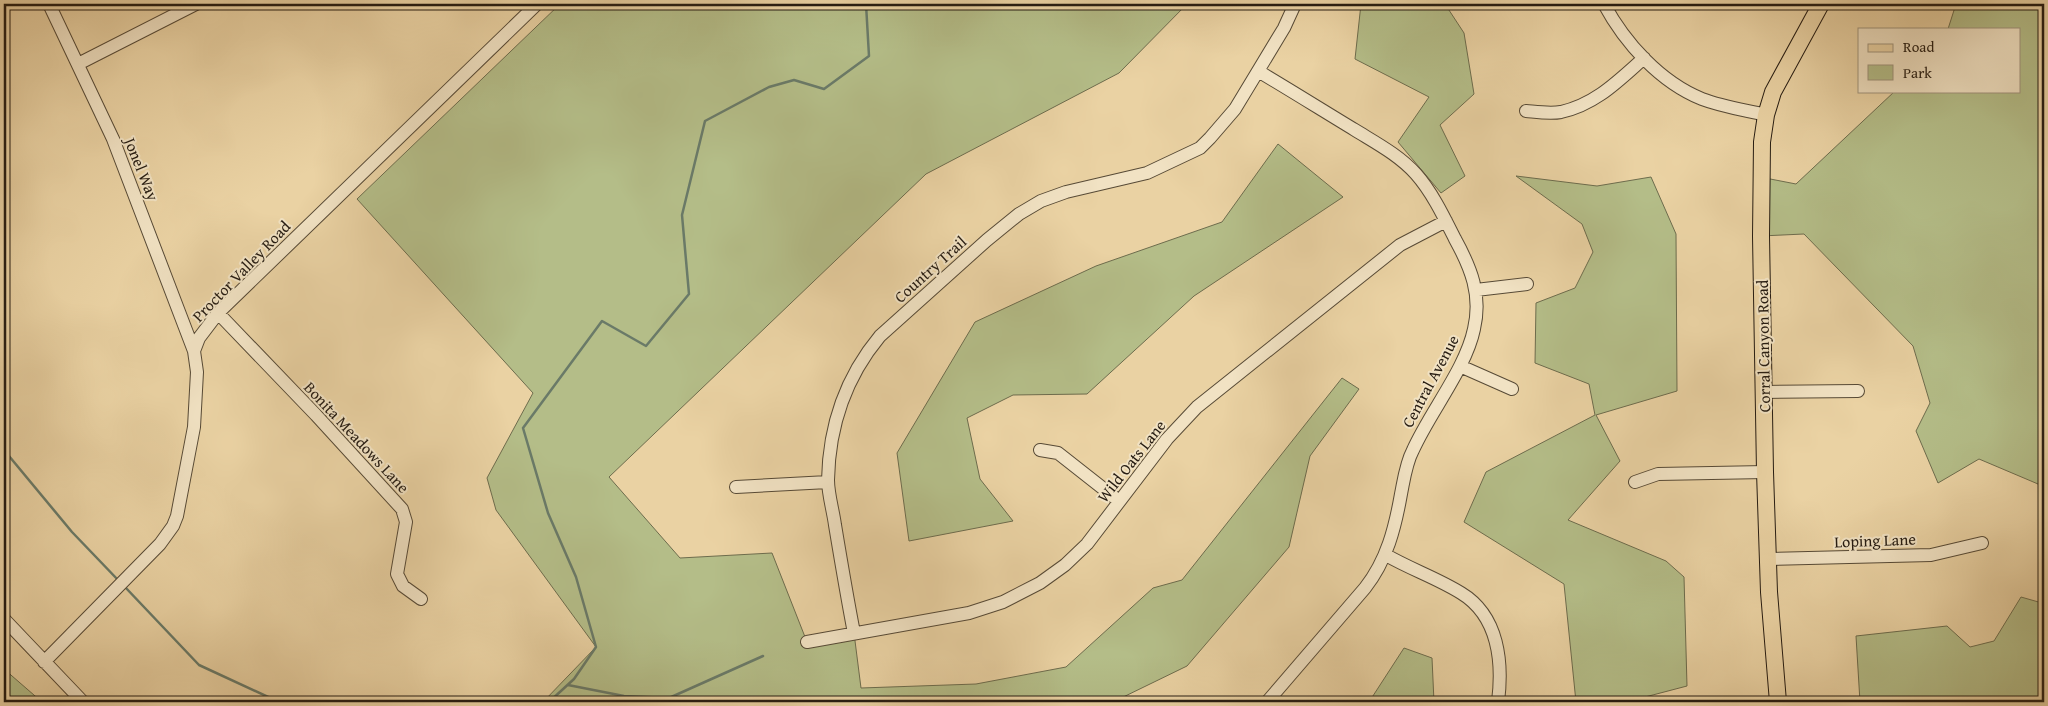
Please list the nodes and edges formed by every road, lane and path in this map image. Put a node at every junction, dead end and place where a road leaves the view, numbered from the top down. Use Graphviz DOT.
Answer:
graph roads {
  1 [pos="49,4"];
  2 [pos="196,4"];
  3 [pos="537,4"];
  4 [pos="1295,4"];
  5 [pos="1604,4"];
  6 [pos="1821,4"];
  7 [pos="1644,58"];
  8 [pos="78,64"];
  9 [pos="1258,71"];
  10 [pos="1526,111"];
  11 [pos="1766,115"];
  12 [pos="1446,221"];
  13 [pos="1527,284"];
  14 [pos="1476,290"];
  15 [pos="218,313"];
  16 [pos="194,351"];
  17 [pos="1460,366"];
  18 [pos="1512,389"];
  19 [pos="1858,391"];
  20 [pos="1763,392"];
  21 [pos="1040,450"];
  22 [pos="1765,472"];
  23 [pos="828,482"];
  24 [pos="1635,482"];
  25 [pos="736,487"];
  26 [pos="1120,501"];
  27 [pos="1982,543"];
  28 [pos="1386,555"];
  29 [pos="1768,559"];
  30 [pos="421,599"];
  31 [pos="4,619"];
  32 [pos="854,633"];
  33 [pos="807,642"];
  34 [pos="44,662"];
  35 [pos="83,702"];
  36 [pos="1267,702"];
  37 [pos="1498,702"];
  38 [pos="1778,702"];
  1 -- 8 [label="street, Jonel Way"];
  2 -- 8 [label="street"];
  3 -- 15 [label="street, Proctor Valley Road"];
  4 -- 9 [label="street, Country Trail"];
  5 -- 7 [label="street"];
  6 -- 11 [label="main road, Corral Canyon Road"];
  7 -- 10 [label="street"];
  7 -- 11 [label="street"];
  8 -- 16 [label="street, Jonel Way"];
  9 -- 12 [label="street, Central Avenue"];
  9 -- 23 [label="street, Country Trail"];
  11 -- 20 [label="main road, Corral Canyon Road"];
  12 -- 14 [label="street, Central Avenue"];
  12 -- 26 [label="street, Wild Oats Lane"];
  13 -- 14 [label="street"];
  14 -- 17 [label="street, Central Avenue"];
  15 -- 16 [label="street, Proctor Valley Road"];
  15 -- 30 [label="street, Bonita Meadows Lane"];
  16 -- 34 [label="street"];
  17 -- 18 [label="street"];
  17 -- 28 [label="street, Central Avenue"];
  19 -- 20 [label="street"];
  20 -- 22 [label="main road, Corral Canyon Road"];
  21 -- 26 [label="street"];
  22 -- 24 [label="street"];
  22 -- 29 [label="main road, Corral Canyon Road"];
  23 -- 25 [label="street"];
  23 -- 32 [label="street, Country Trail"];
  26 -- 32 [label="street, Wild Oats Lane"];
  27 -- 29 [label="street, Loping Lane"];
  28 -- 36 [label="street, Central Avenue"];
  28 -- 37 [label="street"];
  29 -- 38 [label="main road, Corral Canyon Road"];
  31 -- 34 [label="street"];
  32 -- 33 [label="street, Wild Oats Lane"];
  34 -- 35 [label="street"];
}
